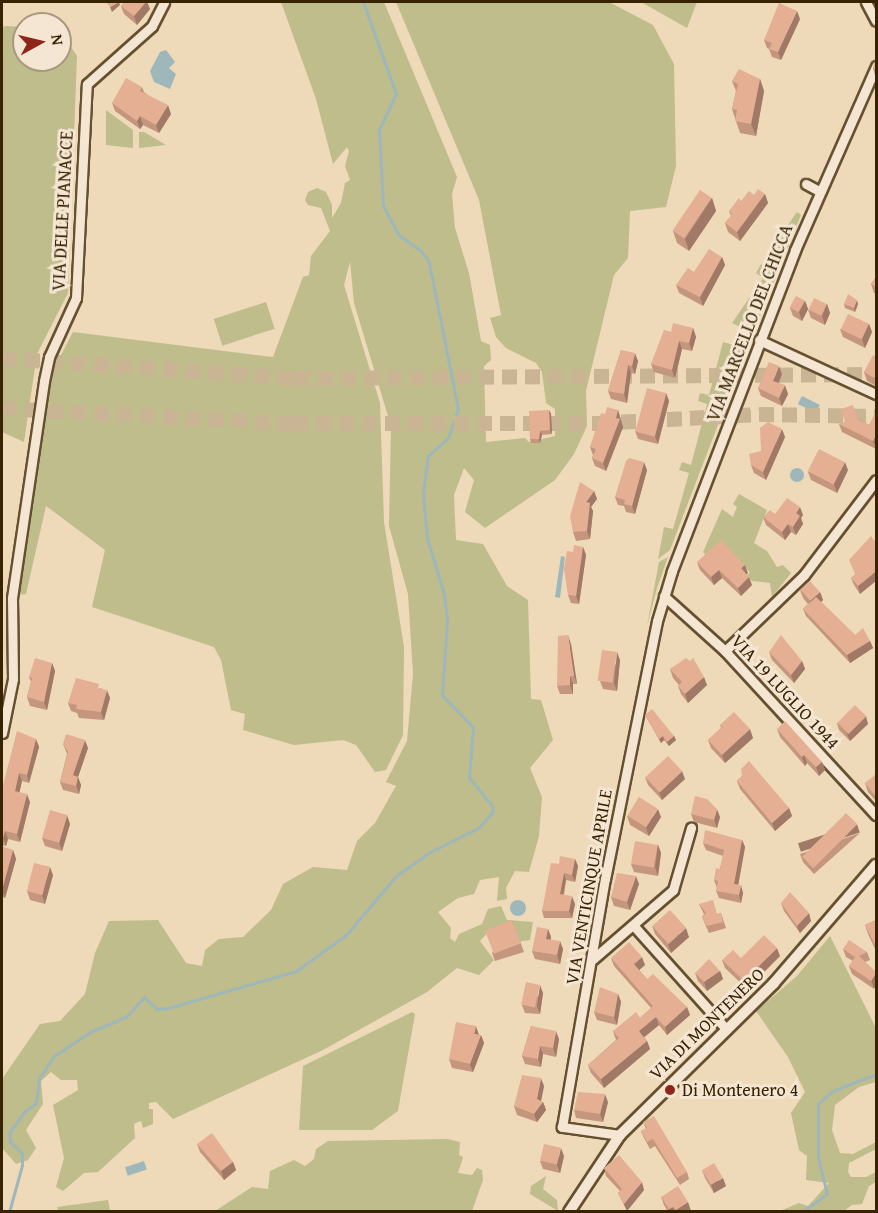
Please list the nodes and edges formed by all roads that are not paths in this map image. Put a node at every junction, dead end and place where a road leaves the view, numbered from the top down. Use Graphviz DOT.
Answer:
graph roads {
  1 [pos="164,2"];
  2 [pos="866,2"];
  3 [pos="876,21"];
  4 [pos="876,66"];
  5 [pos="806,184"];
  6 [pos="819,191"];
  7 [pos="759,340"];
  8 [pos="876,394"];
  9 [pos="876,480"];
  10 [pos="664,596"];
  11 [pos="725,651"];
  12 [pos="2,733"];
  13 [pos="876,815"];
  14 [pos="691,828"];
  15 [pos="876,865"];
  16 [pos="633,925"];
  17 [pos="592,959"];
  18 [pos="726,1029"];
  19 [pos="620,1135"];
  20 [pos="569,1212"];
  1 -- 12 [label="street, VIA DELLE PIANACCE"];
  2 -- 3 [label="street"];
  4 -- 6 [label="street, VIA MARCELLO DEL CHICCA"];
  5 -- 6 [label="street"];
  6 -- 7 [label="street, VIA MARCELLO DEL CHICCA"];
  7 -- 8 [label="street"];
  7 -- 10 [label="street, VIA MARCELLO DEL CHICCA"];
  9 -- 11 [label="street"];
  10 -- 11 [label="street, VIA 19 LUGLIO 1944"];
  10 -- 17 [label="street, VIA VENTICINQUE APRILE"];
  11 -- 13 [label="street, VIA 19 LUGLIO 1944"];
  14 -- 16 [label="street"];
  15 -- 18 [label="street, VIA DI MONTENERO"];
  16 -- 17 [label="street"];
  16 -- 18 [label="street"];
  17 -- 19 [label="street, VIA VENTICINQUE APRILE"];
  18 -- 19 [label="street, VIA DI MONTENERO"];
  19 -- 20 [label="street, VIA DI MONTENERO"];
}
